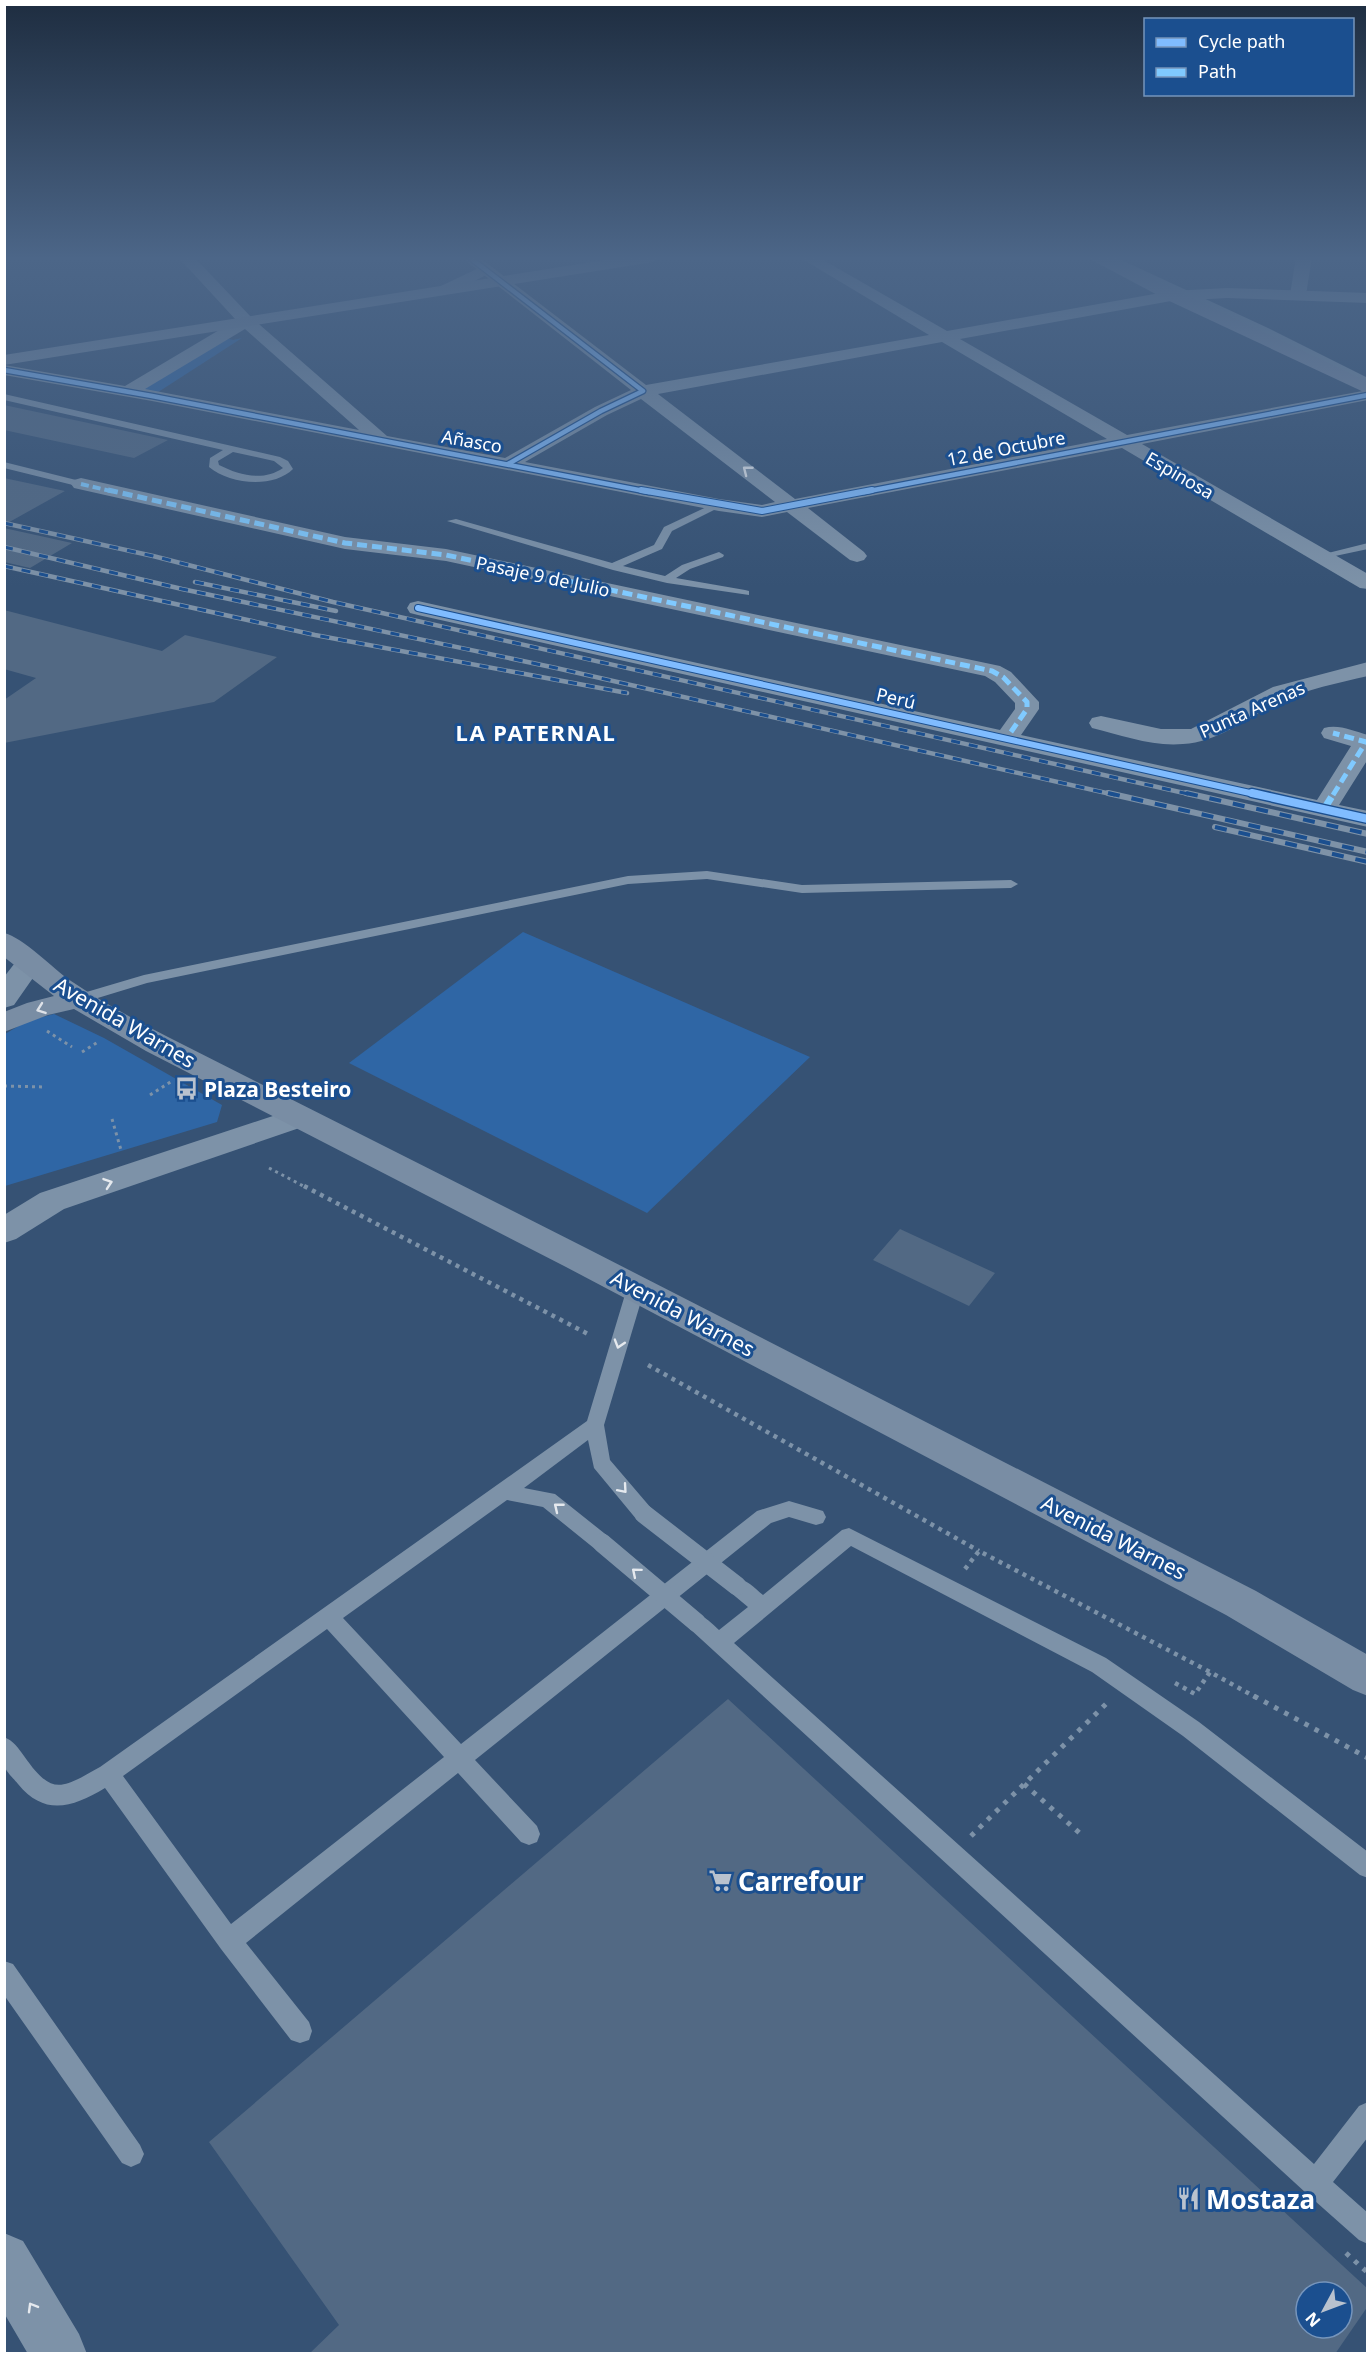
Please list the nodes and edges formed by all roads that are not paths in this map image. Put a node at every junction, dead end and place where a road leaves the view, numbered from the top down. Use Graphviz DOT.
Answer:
graph roads {
  1 [pos="169,367"];
  2 [pos="197,367"];
  3 [pos="298,367"];
  4 [pos="613,367"];
  5 [pos="778,367"];
  6 [pos="997,367"];
  7 [pos="1327,367"];
  8 [pos="1338,367"];
  9 [pos="1348,367"];
  10 [pos="4,370"];
  11 [pos="1368,376"];
  12 [pos="1368,382"];
  13 [pos="1368,389"];
  14 [pos="644,391"];
  15 [pos="128,392"];
  16 [pos="1368,395"];
  17 [pos="152,396"];
  18 [pos="4,397"];
  19 [pos="382,441"];
  20 [pos="1125,442"];
  21 [pos="232,448"];
  22 [pos="508,464"];
  23 [pos="4,465"];
  24 [pos="81,484"];
  25 [pos="719,505"];
  26 [pos="793,506"];
  27 [pos="452,521"];
  28 [pos="1368,546"];
  29 [pos="719,555"];
  30 [pos="857,556"];
  31 [pos="1321,556"];
  32 [pos="613,567"];
  33 [pos="667,580"];
  34 [pos="1368,583"];
  35 [pos="745,593"];
  36 [pos="418,608"];
  37 [pos="1368,669"];
  38 [pos="1101,723"];
  39 [pos="1333,734"];
  40 [pos="1006,739"];
  41 [pos="1324,809"];
  42 [pos="1368,819"];
  43 [pos="1011,884"];
  44 [pos="4,941"];
  45 [pos="28,964"];
  46 [pos="4,999"];
  47 [pos="78,999"];
  48 [pos="4,1023"];
  49 [pos="300,1117"];
  50 [pos="52,1201"];
  51 [pos="4,1206"];
  52 [pos="4,1231"];
  53 [pos="636,1288"];
  54 [pos="595,1425"];
  55 [pos="504,1492"];
  56 [pos="816,1516"];
  57 [pos="762,1606"];
  58 [pos="329,1617"];
  59 [pos="720,1642"];
  60 [pos="1368,1677"];
  61 [pos="4,1747"];
  62 [pos="460,1758"];
  63 [pos="108,1774"];
  64 [pos="529,1834"];
  65 [pos="1368,1867"];
  66 [pos="229,1941"];
  67 [pos="4,1973"];
  68 [pos="300,2031"];
  69 [pos="1368,2115"];
  70 [pos="131,2154"];
  71 [pos="1316,2184"];
  72 [pos="1368,2231"];
  73 [pos="4,2260"];
  74 [pos="59,2354"];
  1 -- 15 [label="street"];
  2 -- 17 [label="street"];
  3 -- 19 [label="street"];
  4 -- 14 [label="street"];
  5 -- 14 [label="street"];
  6 -- 20 [label="street, Espinosa"];
  7 -- 13 [label="main road"];
  8 -- 12 [label="lane"];
  9 -- 11 [label="lane"];
  10 -- 15 [label="street, Añasco"];
  14 -- 22 [label="street"];
  26 -- 14 [label="street, one-way"];
  15 -- 17 [label="street, Añasco"];
  16 -- 20 [label="street, 12 de Octubre"];
  17 -- 19 [label="street, Añasco"];
  18 -- 21 [label="lane"];
  19 -- 22 [label="street, Añasco"];
  20 -- 26 [label="street, 12 de Octubre"];
  20 -- 31 [label="street, Espinosa"];
  21 -- 21 [label="lane"];
  22 -- 25 [label="street, Añasco"];
  23 -- 24 [label="lane, Pasaje 9 de Julio"];
  24 -- 40 [label="street, Pasaje 9 de Julio"];
  25 -- 26 [label="street, Añasco"];
  25 -- 32 [label="lane"];
  26 -- 30 [label="street"];
  27 -- 32 [label="lane"];
  28 -- 31 [label="lane"];
  29 -- 33 [label="lane"];
  31 -- 34 [label="street, Espinosa"];
  32 -- 33 [label="lane"];
  33 -- 35 [label="lane"];
  36 -- 40 [label="street, Perú"];
  37 -- 38 [label="street, Punta Arenas"];
  39 -- 41 [label="street"];
  40 -- 41 [label="street, Perú"];
  41 -- 42 [label="street, Perú"];
  43 -- 47 [label="lane"];
  44 -- 45 [label="main road, Avenida Warnes"];
  45 -- 46 [label="street"];
  45 -- 47 [label="main road, Avenida Warnes"];
  47 -- 48 [label="main road, one-way"];
  47 -- 49 [label="main road, Avenida Warnes"];
  50 -- 49 [label="street, one-way"];
  49 -- 53 [label="main road, Avenida Warnes"];
  50 -- 51 [label="street"];
  50 -- 52 [label="street"];
  53 -- 54 [label="lane, one-way"];
  53 -- 60 [label="main road, Avenida Warnes"];
  54 -- 55 [label="lane"];
  54 -- 57 [label="lane, one-way, bridge"];
  55 -- 58 [label="lane"];
  59 -- 55 [label="lane, one-way, bridge"];
  56 -- 62 [label="lane"];
  57 -- 59 [label="lane"];
  57 -- 65 [label="lane"];
  58 -- 62 [label="lane"];
  58 -- 63 [label="lane"];
  59 -- 71 [label="lane"];
  61 -- 63 [label="lane"];
  62 -- 64 [label="lane"];
  62 -- 66 [label="lane"];
  63 -- 66 [label="lane"];
  66 -- 68 [label="lane"];
  67 -- 70 [label="lane"];
  69 -- 71 [label="lane"];
  71 -- 72 [label="lane"];
  74 -- 73 [label="street, one-way"];
}
